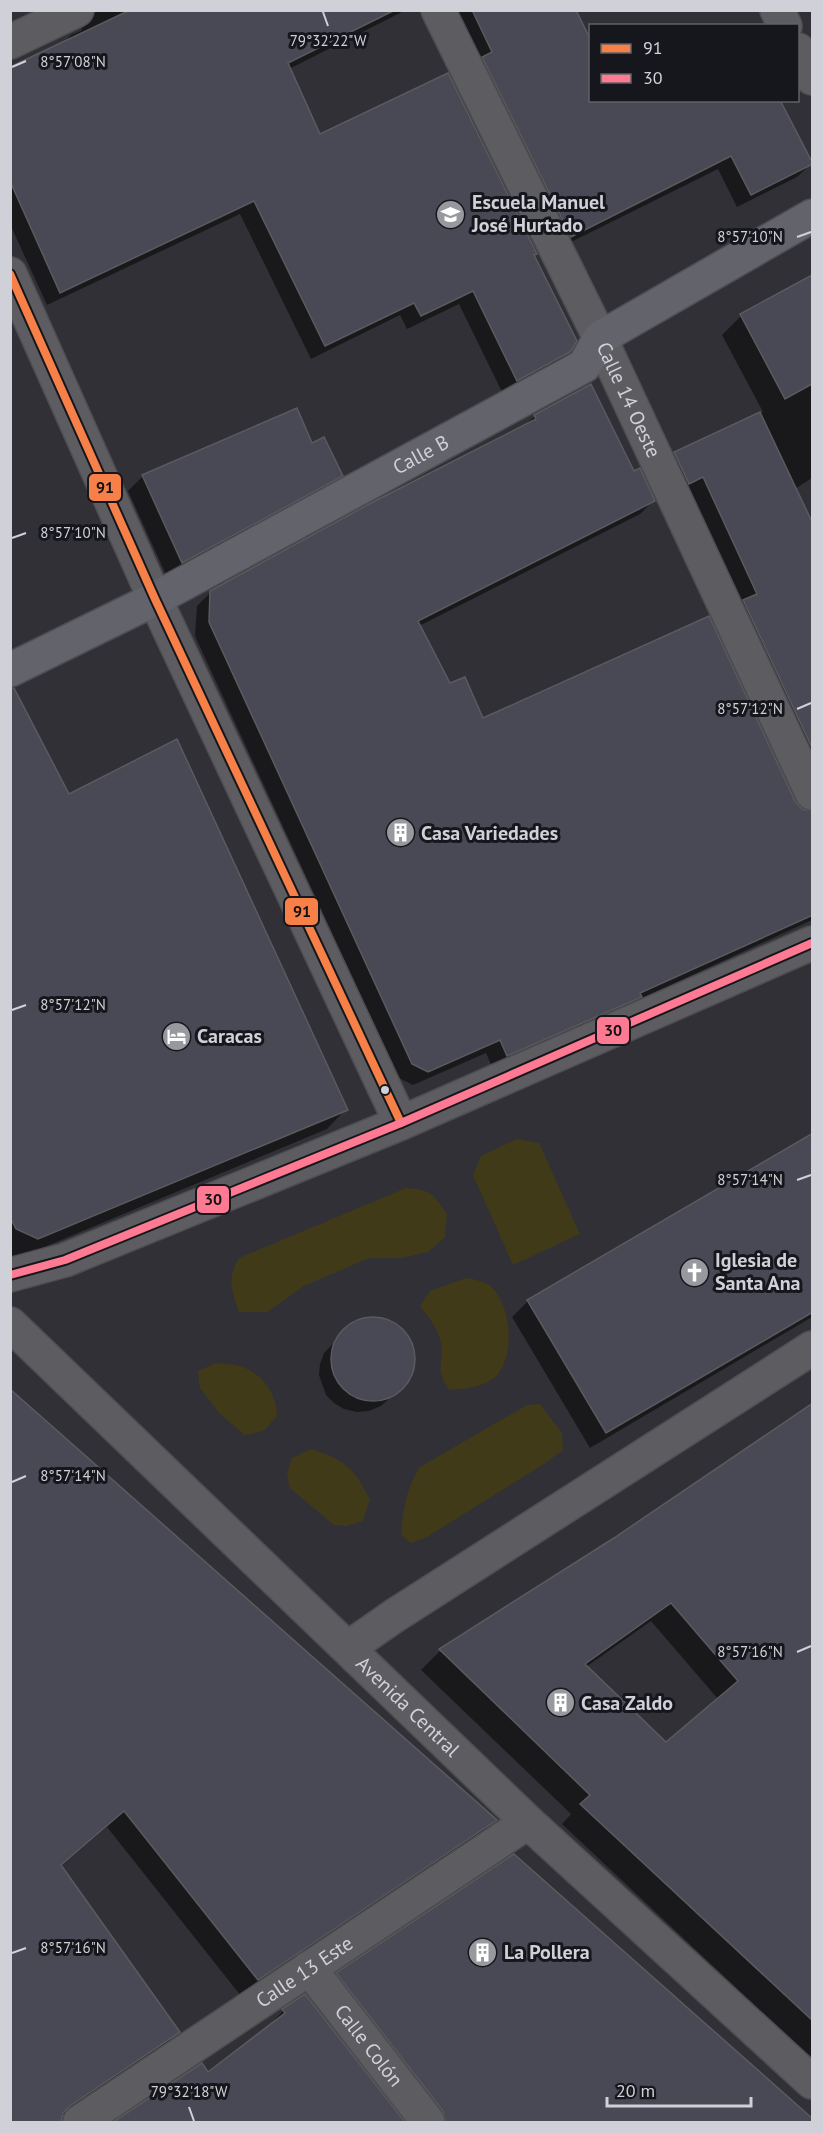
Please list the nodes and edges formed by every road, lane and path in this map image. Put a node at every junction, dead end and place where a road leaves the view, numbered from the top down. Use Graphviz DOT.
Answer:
graph roads {
  1 [pos="77,10"];
  2 [pos="438,10"];
  3 [pos="777,10"];
  4 [pos="784,24"];
  5 [pos="10,42"];
  6 [pos="799,52"];
  7 [pos="813,78"];
  8 [pos="813,216"];
  9 [pos="10,274"];
  10 [pos="600,338"];
  11 [pos="155,599"];
  12 [pos="10,670"];
  13 [pos="813,793"];
  14 [pos="813,943"];
  15 [pos="401,1123"];
  16 [pos="10,1275"];
  17 [pos="10,1324"];
  18 [pos="813,1348"];
  19 [pos="348,1648"];
  20 [pos="528,1822"];
  21 [pos="309,1968"];
  22 [pos="813,2082"];
  23 [pos="80,2122"];
  24 [pos="428,2122"];
  1 -- 5 [label="street"];
  2 -- 10 [label="street, Calle 14 Oeste"];
  3 -- 4 [label="street"];
  6 -- 7 [label="street"];
  8 -- 10 [label="street"];
  9 -- 11 [label="street"];
  10 -- 11 [label="street, Calle B"];
  10 -- 13 [label="street, Calle 14 Oeste"];
  11 -- 12 [label="street, Calle B"];
  11 -- 15 [label="street"];
  14 -- 15 [label="street"];
  15 -- 16 [label="street"];
  17 -- 19 [label="street, Avenida Central"];
  18 -- 19 [label="street"];
  19 -- 20 [label="street, Avenida Central"];
  20 -- 21 [label="street, Calle 13 Este"];
  20 -- 22 [label="street, Avenida Central"];
  21 -- 23 [label="street, Calle 13 Este"];
  21 -- 24 [label="street, Calle Colón"];
}
